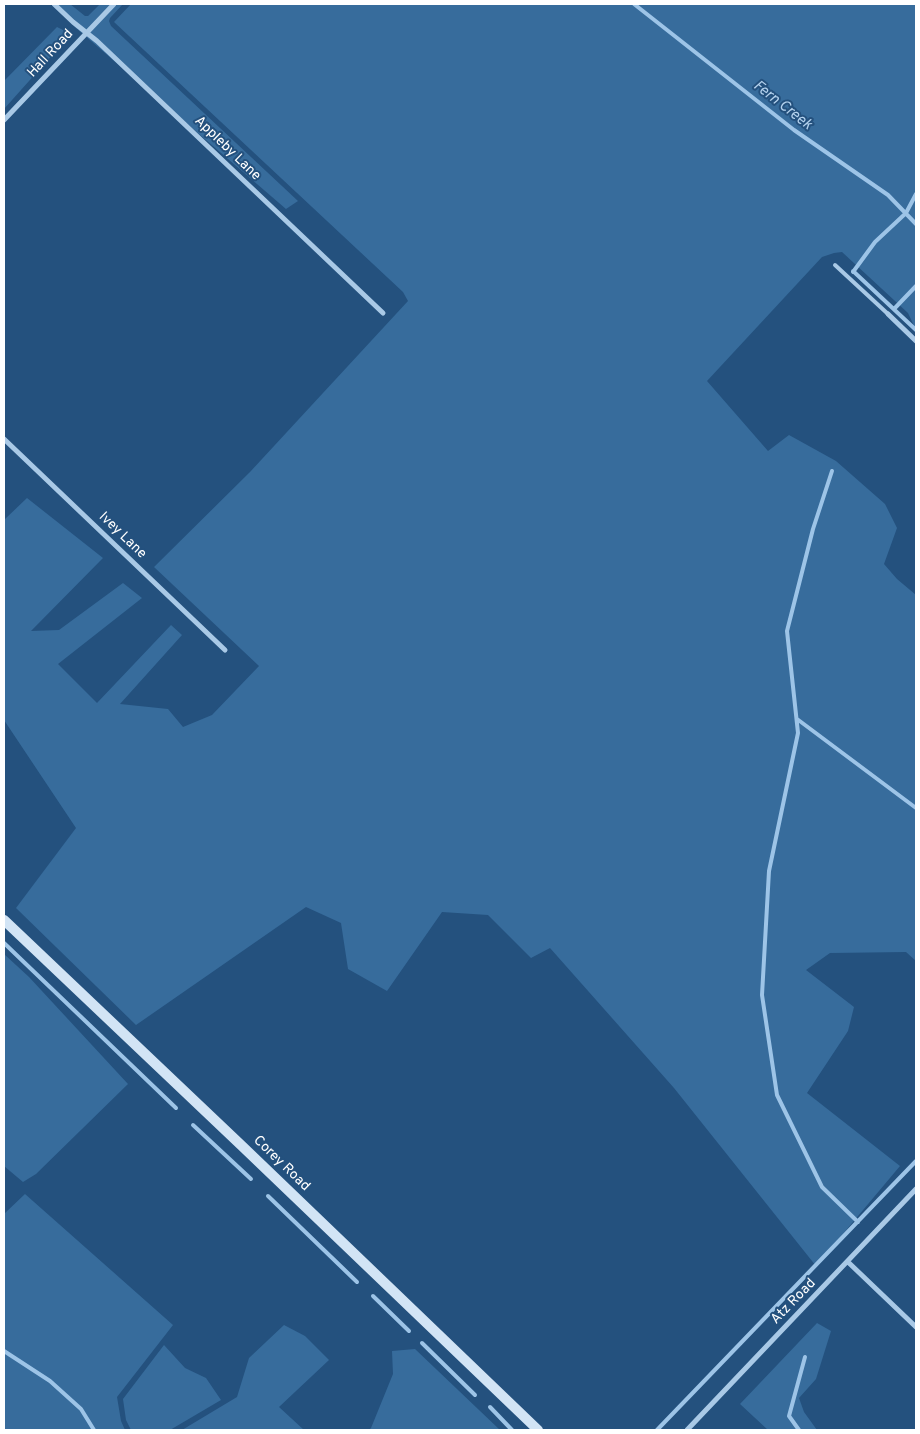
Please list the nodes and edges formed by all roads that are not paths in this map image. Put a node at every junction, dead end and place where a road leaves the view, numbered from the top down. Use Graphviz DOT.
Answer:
graph roads {
  1 [pos="54,4"];
  2 [pos="114,4"];
  3 [pos="86,33"];
  4 [pos="4,120"];
  5 [pos="835,265"];
  6 [pos="382,313"];
  7 [pos="888,314"];
  8 [pos="916,341"];
  9 [pos="4,439"];
  10 [pos="225,650"];
  11 [pos="4,920"];
  12 [pos="916,1189"];
  13 [pos="848,1262"];
  14 [pos="916,1326"];
  15 [pos="538,1430"];
  16 [pos="687,1430"];
  1 -- 3 [label="street, Appleby Lane"];
  2 -- 3 [label="street, Hall Road"];
  3 -- 4 [label="street, Hall Road"];
  3 -- 6 [label="street, Appleby Lane"];
  5 -- 7 [label="lane"];
  7 -- 8 [label="street"];
  9 -- 10 [label="street, Ivey Lane"];
  11 -- 15 [label="street, Corey Road"];
  12 -- 13 [label="street, Atz Road"];
  13 -- 14 [label="street"];
  13 -- 16 [label="street, Atz Road"];
}
